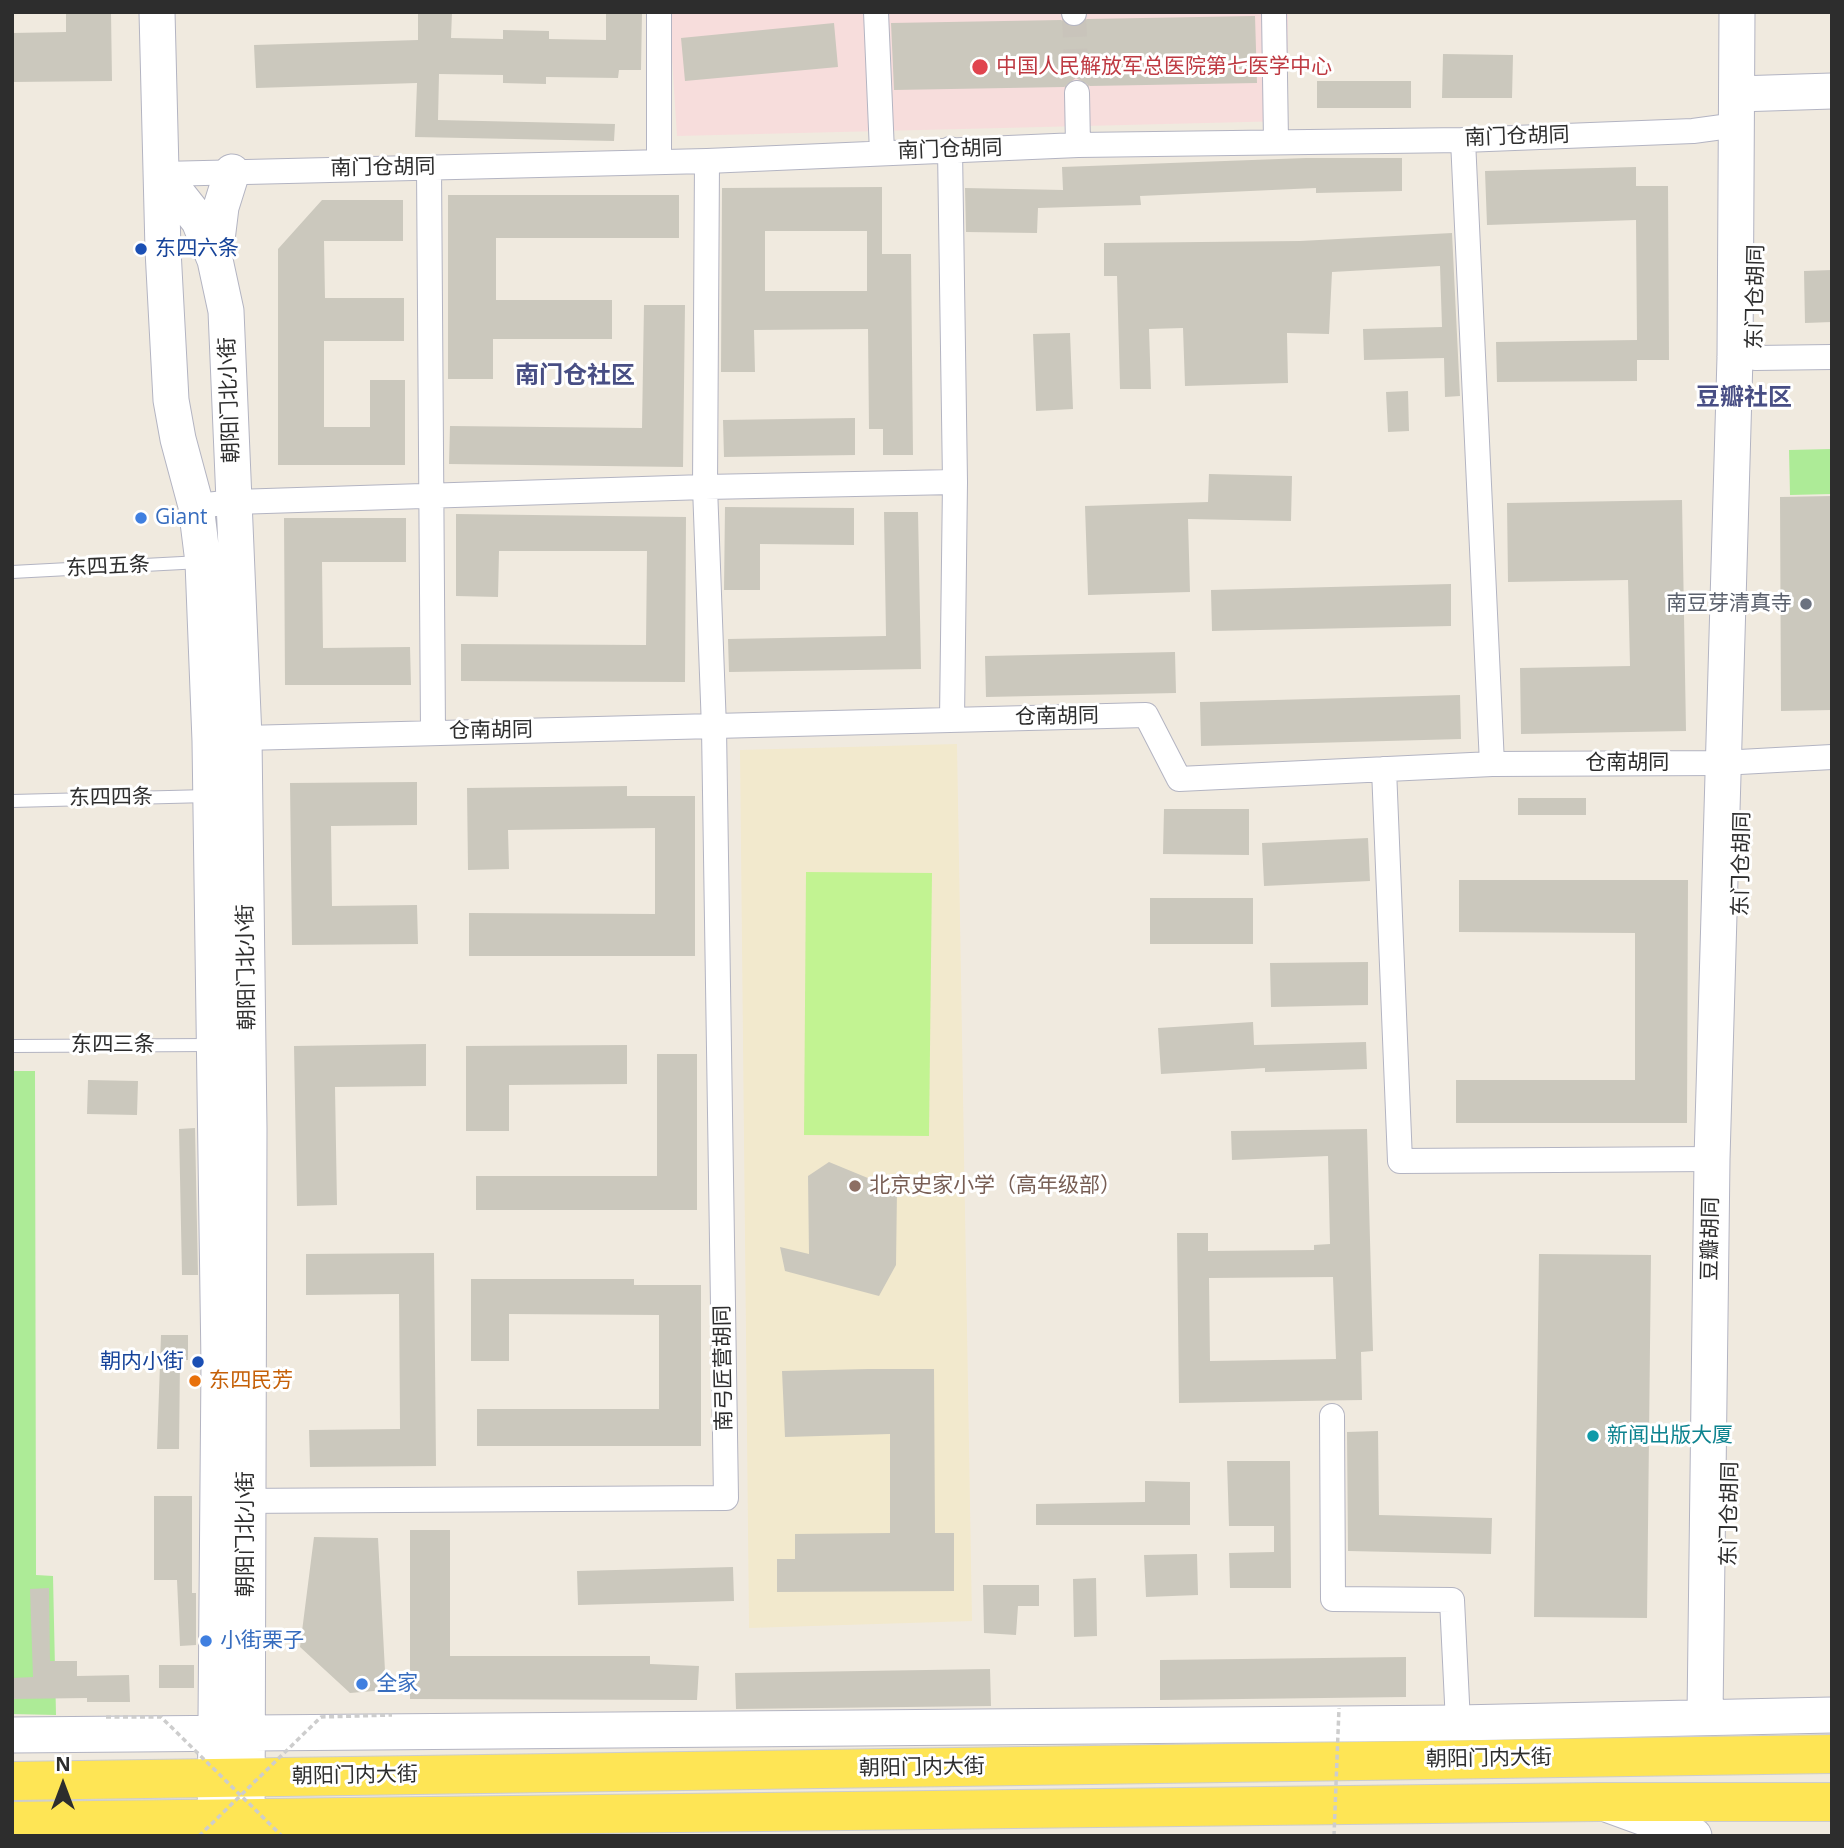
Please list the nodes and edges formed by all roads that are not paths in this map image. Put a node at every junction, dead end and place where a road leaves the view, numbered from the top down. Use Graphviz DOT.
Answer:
graph roads {
  1 [pos="157,12"];
  2 [pos="659,12"];
  3 [pos="876,12"];
  4 [pos="1274,12"];
  5 [pos="1737,12"];
  6 [pos="1759,12"];
  7 [pos="1832,91"];
  8 [pos="1077,93"];
  9 [pos="1745,104"];
  10 [pos="1463,139"];
  11 [pos="1276,141"];
  12 [pos="1078,145"];
  13 [pos="950,149"];
  14 [pos="882,152"];
  15 [pos="707,161"];
  16 [pos="659,162"];
  17 [pos="429,167"];
  18 [pos="232,172"];
  19 [pos="162,174"];
  20 [pos="215,260"];
  21 [pos="1832,357"];
  22 [pos="1755,358"];
  23 [pos="955,482"];
  24 [pos="705,486"];
  25 [pos="432,495"];
  26 [pos="235,502"];
  27 [pos="197,506"];
  28 [pos="203,562"];
  29 [pos="12,572"];
  30 [pos="952,719"];
  31 [pos="713,728"];
  32 [pos="433,732"];
  33 [pos="244,738"];
  34 [pos="1832,757"];
  35 [pos="1732,762"];
  36 [pos="1492,764"];
  37 [pos="1384,769"];
  38 [pos="210,796"];
  39 [pos="12,801"];
  40 [pos="215,1045"];
  41 [pos="12,1046"];
  42 [pos="1712,1159"];
  43 [pos="1332,1416"];
  44 [pos="231,1501"];
  45 [pos="1715,1715"];
  46 [pos="1832,1715"];
  47 [pos="1458,1723"];
  48 [pos="231,1732"];
  49 [pos="12,1735"];
  50 [pos="1832,1754"];
  51 [pos="12,1780"];
  52 [pos="1599,1801"];
  53 [pos="1832,1802"];
  54 [pos="228,1812"];
  55 [pos="12,1821"];
  56 [pos="1693,1836"];
  1 -- 19 [label="street, 朝阳门北小街"];
  2 -- 16 [label="street"];
  3 -- 14 [label="street"];
  4 -- 11 [label="street"];
  5 -- 9 [label="street, 东门仓胡同"];
  6 -- 9 [label="street, 东门仓胡同"];
  7 -- 9 [label="street"];
  8 -- 12 [label="street"];
  9 -- 10 [label="street, 南门仓胡同"];
  9 -- 22 [label="street, 东门仓胡同"];
  9 -- 35 [label="street, 东门仓胡同"];
  10 -- 11 [label="street, 南门仓胡同"];
  10 -- 36 [label="street"];
  11 -- 12 [label="street, 南门仓胡同"];
  12 -- 13 [label="street, 南门仓胡同"];
  13 -- 14 [label="street, 南门仓胡同"];
  13 -- 23 [label="street"];
  14 -- 15 [label="street, 南门仓胡同"];
  15 -- 16 [label="street, 南门仓胡同"];
  15 -- 24 [label="street"];
  16 -- 17 [label="street, 南门仓胡同"];
  17 -- 18 [label="street, 南门仓胡同"];
  17 -- 25 [label="street"];
  18 -- 19 [label="street, 南门仓胡同"];
  18 -- 20 [label="street"];
  19 -- 20 [label="street, 朝阳门北小街"];
  19 -- 27 [label="street, 朝阳门北小街"];
  20 -- 26 [label="street, 朝阳门北小街"];
  21 -- 22 [label="street"];
  22 -- 35 [label="street, 东门仓胡同"];
  23 -- 24 [label="street"];
  23 -- 30 [label="street"];
  24 -- 25 [label="street"];
  24 -- 31 [label="street"];
  25 -- 26 [label="street"];
  25 -- 32 [label="street"];
  26 -- 27 [label="street"];
  26 -- 33 [label="street, 朝阳门北小街"];
  27 -- 28 [label="street, 朝阳门北小街"];
  28 -- 29 [label="lane, 东四五条"];
  28 -- 38 [label="street, 朝阳门北小街"];
  30 -- 31 [label="street, 仓南胡同"];
  30 -- 37 [label="street, 仓南胡同"];
  31 -- 32 [label="street, 仓南胡同"];
  31 -- 44 [label="street, 南弓匠营胡同"];
  32 -- 33 [label="street, 仓南胡同"];
  33 -- 44 [label="street, 朝阳门北小街"];
  34 -- 35 [label="street, 仓南胡同"];
  35 -- 36 [label="street, 仓南胡同"];
  35 -- 42 [label="street, 豆瓣胡同"];
  35 -- 45 [label="street, 东门仓胡同"];
  36 -- 37 [label="street, 仓南胡同"];
  37 -- 42 [label="street"];
  38 -- 39 [label="lane, 东四四条"];
  38 -- 40 [label="street, 朝阳门北小街"];
  40 -- 41 [label="lane, 东四三条"];
  40 -- 44 [label="street, 朝阳门北小街"];
  42 -- 45 [label="street, 豆瓣胡同"];
  43 -- 47 [label="street"];
  44 -- 48 [label="street, 朝阳门北小街"];
  45 -- 46 [label="street, 朝阳门内大街"];
  45 -- 47 [label="street, 朝阳门内大街"];
  47 -- 48 [label="street, 朝阳门内大街"];
  48 -- 49 [label="street, 朝阳门内大街"];
  48 -- 54 [label="street, 朝阳门北小街"];
  50 -- 54 [label="main road, 朝阳门内大街"];
  51 -- 54 [label="main road, 朝阳门内大街"];
  52 -- 53 [label="main road, 朝阳门内大街"];
  52 -- 54 [label="main road, 朝阳门内大街"];
  52 -- 56 [label="street"];
  54 -- 55 [label="main road, 朝阳门内大街"];
}
